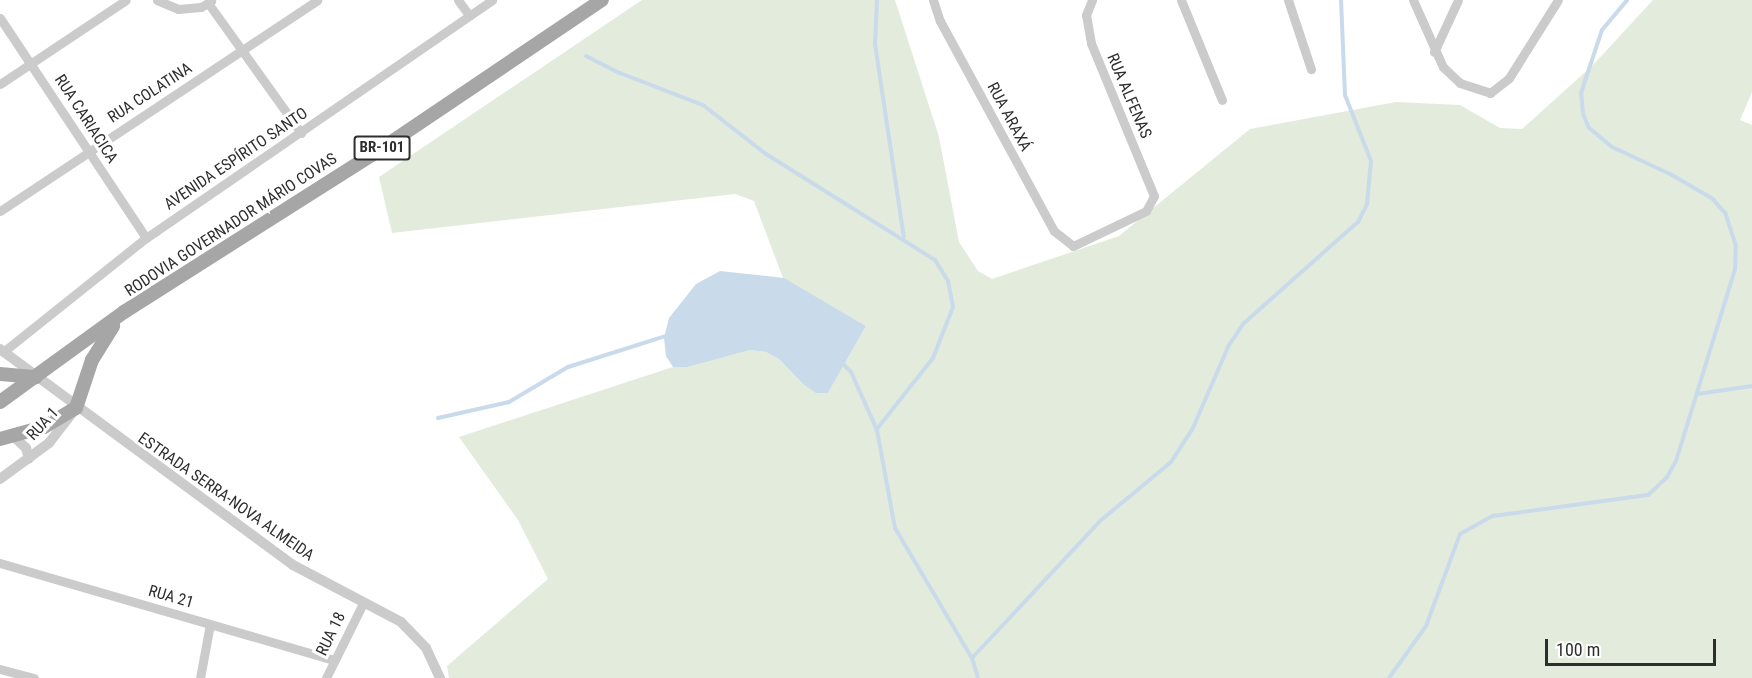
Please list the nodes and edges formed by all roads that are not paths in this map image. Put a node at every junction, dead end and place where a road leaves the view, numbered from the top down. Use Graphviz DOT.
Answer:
graph roads {
  1 [pos="126,0"];
  2 [pos="157,0"];
  3 [pos="317,0"];
  4 [pos="458,0"];
  5 [pos="492,0"];
  6 [pos="602,0"];
  7 [pos="933,0"];
  8 [pos="1092,0"];
  9 [pos="1181,0"];
  10 [pos="1288,0"];
  11 [pos="1413,0"];
  12 [pos="1458,0"];
  13 [pos="1558,0"];
  14 [pos="210,1"];
  15 [pos="469,15"];
  16 [pos="0,18"];
  17 [pos="243,49"];
  18 [pos="1434,52"];
  19 [pos="32,63"];
  20 [pos="1311,69"];
  21 [pos="0,84"];
  22 [pos="1222,100"];
  23 [pos="301,133"];
  24 [pos="89,151"];
  25 [pos="1153,202"];
  26 [pos="0,212"];
  27 [pos="146,238"];
  28 [pos="124,312"];
  29 [pos="1,352"];
  30 [pos="0,374"];
  31 [pos="36,377"];
  32 [pos="0,402"];
  33 [pos="76,408"];
  34 [pos="6,436"];
  35 [pos="29,459"];
  36 [pos="0,479"];
  37 [pos="0,563"];
  38 [pos="363,603"];
  39 [pos="210,624"];
  40 [pos="334,660"];
  41 [pos="0,669"];
  42 [pos="34,678"];
  43 [pos="200,678"];
  44 [pos="326,678"];
  45 [pos="440,678"];
  1 -- 19 [label="street"];
  2 -- 14 [label="street"];
  3 -- 17 [label="street, RUA COLATINA"];
  4 -- 15 [label="street"];
  5 -- 15 [label="street, AVENIDA ESPÍRITO SANTO"];
  6 -- 28 [label="main road, RODOVIA GOVERNADOR MÁRIO COVAS / BR-101"];
  7 -- 25 [label="street, RUA ARAXÁ"];
  8 -- 25 [label="street, RUA ALFENAS"];
  9 -- 22 [label="street"];
  10 -- 20 [label="street"];
  11 -- 18 [label="street"];
  12 -- 18 [label="street"];
  13 -- 18 [label="street"];
  14 -- 17 [label="street"];
  15 -- 23 [label="street, AVENIDA ESPÍRITO SANTO"];
  16 -- 19 [label="street, RUA CARIACICA"];
  17 -- 23 [label="street"];
  17 -- 24 [label="street, RUA COLATINA"];
  19 -- 21 [label="street"];
  19 -- 24 [label="street, RUA CARIACICA"];
  23 -- 27 [label="street, AVENIDA ESPÍRITO SANTO"];
  24 -- 26 [label="street, RUA COLATINA"];
  24 -- 27 [label="street, RUA CARIACICA"];
  27 -- 29 [label="street, AVENIDA ESPÍRITO SANTO"];
  28 -- 31 [label="main road, RODOVIA GOVERNADOR MÁRIO COVAS / BR-101"];
  28 -- 33 [label="main road"];
  29 -- 31 [label="street, ESTRADA SERRA-NOVA ALMEIDA"];
  30 -- 31 [label="main road"];
  31 -- 32 [label="main road, RODOVIA GOVERNADOR MÁRIO COVAS / BR-101"];
  31 -- 33 [label="street, ESTRADA SERRA-NOVA ALMEIDA"];
  33 -- 34 [label="main road"];
  33 -- 35 [label="street, RUA 1"];
  33 -- 38 [label="street, ESTRADA SERRA-NOVA ALMEIDA"];
  34 -- 35 [label="street, RUA 1"];
  35 -- 36 [label="street, RUA 1"];
  37 -- 39 [label="street, RUA 21"];
  38 -- 40 [label="street, RUA 18"];
  38 -- 45 [label="street, ESTRADA SERRA-NOVA ALMEIDA"];
  39 -- 40 [label="street, RUA 21"];
  39 -- 43 [label="street"];
  40 -- 44 [label="street, RUA 18"];
  41 -- 42 [label="street"];
}
